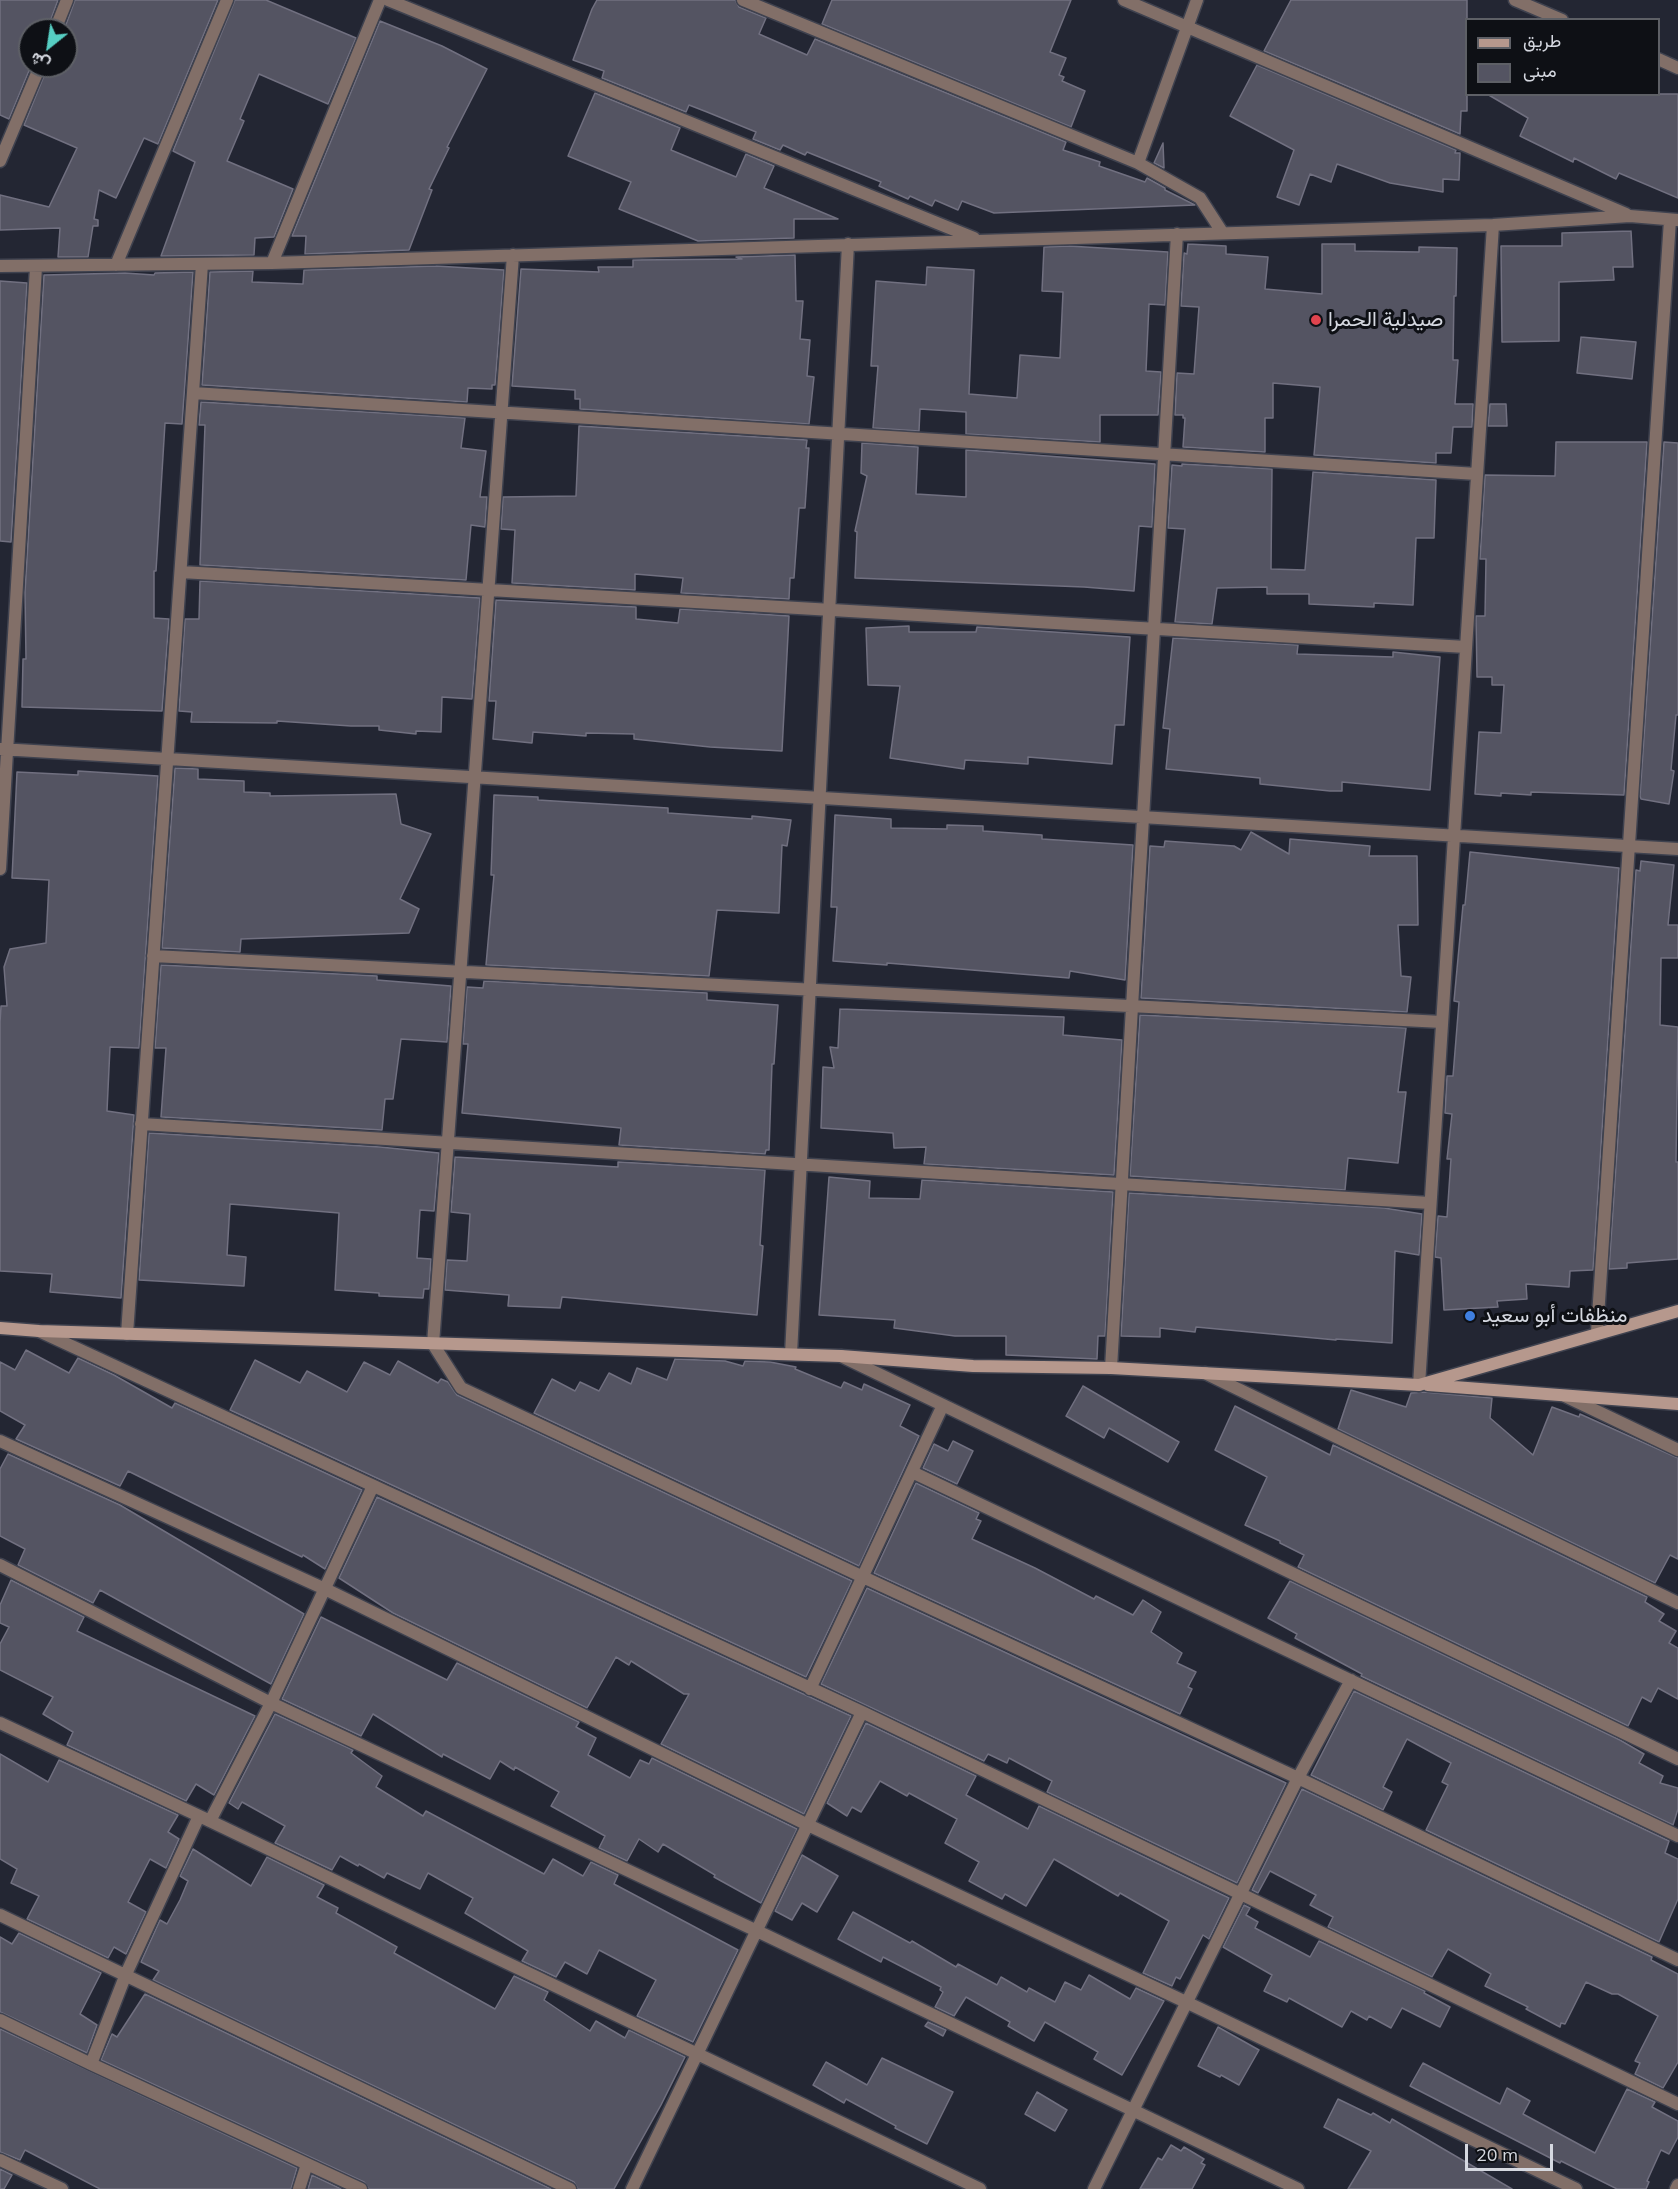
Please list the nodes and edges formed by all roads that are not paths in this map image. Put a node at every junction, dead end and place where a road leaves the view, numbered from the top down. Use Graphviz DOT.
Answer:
graph roads {
  1 [pos="67,0"];
  2 [pos="227,0"];
  3 [pos="380,0"];
  4 [pos="388,0"];
  5 [pos="743,0"];
  6 [pos="1124,0"];
  7 [pos="1197,0"];
  8 [pos="1515,0"];
  9 [pos="60,18"];
  10 [pos="1557,18"];
  11 [pos="1187,26"];
  12 [pos="1660,59"];
  13 [pos="1678,68"];
  14 [pos="35,78"];
  15 [pos="0,160"];
  16 [pos="1138,163"];
  17 [pos="1630,216"];
  18 [pos="1674,220"];
  19 [pos="1493,225"];
  20 [pos="1222,232"];
  21 [pos="1177,234"];
  22 [pos="979,240"];
  23 [pos="848,244"];
  24 [pos="513,255"];
  25 [pos="272,263"];
  26 [pos="202,264"];
  27 [pos="0,266"];
  28 [pos="116,266"];
  29 [pos="36,267"];
  30 [pos="193,393"];
  31 [pos="502,413"];
  32 [pos="838,434"];
  33 [pos="1164,454"];
  34 [pos="1477,474"];
  35 [pos="181,572"];
  36 [pos="488,590"];
  37 [pos="829,610"];
  38 [pos="1154,628"];
  39 [pos="1466,646"];
  40 [pos="4,750"];
  41 [pos="167,759"];
  42 [pos="475,777"];
  43 [pos="820,798"];
  44 [pos="1143,817"];
  45 [pos="1454,836"];
  46 [pos="1629,846"];
  47 [pos="1678,849"];
  48 [pos="0,869"];
  49 [pos="153,956"];
  50 [pos="460,972"];
  51 [pos="809,990"];
  52 [pos="1132,1006"];
  53 [pos="1442,1022"];
  54 [pos="141,1124"];
  55 [pos="448,1143"];
  56 [pos="801,1164"];
  57 [pos="1122,1184"];
  58 [pos="1430,1203"];
  59 [pos="1678,1311"];
  60 [pos="0,1328"];
  61 [pos="39,1332"];
  62 [pos="1597,1332"];
  63 [pos="127,1334"];
  64 [pos="433,1344"];
  65 [pos="791,1354"];
  66 [pos="841,1356"];
  67 [pos="1111,1368"];
  68 [pos="1205,1373"];
  69 [pos="1419,1385"];
  70 [pos="1564,1396"];
  71 [pos="1678,1404"];
  72 [pos="943,1406"];
  73 [pos="0,1441"];
  74 [pos="1678,1450"];
  75 [pos="912,1472"];
  76 [pos="373,1486"];
  77 [pos="0,1565"];
  78 [pos="863,1577"];
  79 [pos="325,1589"];
  80 [pos="1678,1603"];
  81 [pos="1350,1680"];
  82 [pos="810,1689"];
  83 [pos="272,1703"];
  84 [pos="862,1712"];
  85 [pos="0,1723"];
  86 [pos="1678,1759"];
  87 [pos="1298,1778"];
  88 [pos="205,1819"];
  89 [pos="808,1825"];
  90 [pos="1678,1836"];
  91 [pos="1241,1895"];
  92 [pos="0,1915"];
  93 [pos="757,1931"];
  94 [pos="1678,1960"];
  95 [pos="126,1974"];
  96 [pos="1188,2003"];
  97 [pos="0,2020"];
  98 [pos="698,2054"];
  99 [pos="91,2064"];
  100 [pos="1678,2104"];
  101 [pos="1134,2110"];
  102 [pos="0,2160"];
  103 [pos="307,2164"];
  104 [pos="62,2189"];
  105 [pos="299,2189"];
  106 [pos="361,2189"];
  107 [pos="570,2189"];
  108 [pos="632,2189"];
  109 [pos="980,2189"];
  110 [pos="1094,2189"];
  111 [pos="1298,2189"];
  112 [pos="1576,2189"];
  1 -- 9 [label="street"];
  2 -- 28 [label="street"];
  3 -- 25 [label="street"];
  4 -- 22 [label="street"];
  5 -- 16 [label="street"];
  6 -- 11 [label="street"];
  7 -- 11 [label="street"];
  8 -- 10 [label="street"];
  11 -- 16 [label="street"];
  11 -- 17 [label="street"];
  12 -- 13 [label="street"];
  14 -- 15 [label="street"];
  16 -- 20 [label="street"];
  17 -- 18 [label="street"];
  17 -- 19 [label="street"];
  18 -- 46 [label="street"];
  19 -- 20 [label="street"];
  19 -- 34 [label="street"];
  20 -- 21 [label="street"];
  21 -- 22 [label="street"];
  21 -- 33 [label="street"];
  22 -- 23 [label="street"];
  23 -- 24 [label="street"];
  23 -- 32 [label="street"];
  24 -- 25 [label="street"];
  24 -- 31 [label="street"];
  25 -- 26 [label="street"];
  26 -- 28 [label="street"];
  26 -- 30 [label="street"];
  27 -- 29 [label="street"];
  28 -- 29 [label="street"];
  29 -- 40 [label="street"];
  30 -- 31 [label="street"];
  30 -- 35 [label="street"];
  31 -- 32 [label="street"];
  31 -- 36 [label="street"];
  32 -- 33 [label="street"];
  32 -- 37 [label="street"];
  33 -- 34 [label="street"];
  33 -- 38 [label="street"];
  34 -- 39 [label="street"];
  35 -- 36 [label="street"];
  35 -- 41 [label="street"];
  36 -- 37 [label="street"];
  36 -- 42 [label="street"];
  37 -- 38 [label="street"];
  37 -- 43 [label="street"];
  38 -- 39 [label="street"];
  38 -- 44 [label="street"];
  39 -- 45 [label="street"];
  40 -- 41 [label="street"];
  40 -- 48 [label="street"];
  41 -- 42 [label="street"];
  41 -- 49 [label="street"];
  42 -- 43 [label="street"];
  42 -- 50 [label="street"];
  43 -- 44 [label="street"];
  43 -- 51 [label="street"];
  44 -- 45 [label="street"];
  44 -- 52 [label="street"];
  45 -- 46 [label="street"];
  45 -- 53 [label="street"];
  46 -- 47 [label="street"];
  46 -- 62 [label="street"];
  49 -- 50 [label="street"];
  49 -- 54 [label="street"];
  50 -- 51 [label="street"];
  50 -- 55 [label="street"];
  51 -- 52 [label="street"];
  51 -- 56 [label="street"];
  52 -- 53 [label="street"];
  52 -- 57 [label="street"];
  53 -- 58 [label="street"];
  54 -- 55 [label="street"];
  54 -- 63 [label="street"];
  55 -- 56 [label="street"];
  55 -- 64 [label="street"];
  56 -- 57 [label="street"];
  56 -- 65 [label="street"];
  57 -- 58 [label="street"];
  57 -- 67 [label="street"];
  58 -- 69 [label="street"];
  59 -- 62 [label="main road"];
  60 -- 61 [label="main road"];
  61 -- 63 [label="main road"];
  61 -- 76 [label="street"];
  62 -- 69 [label="main road"];
  63 -- 64 [label="main road"];
  64 -- 65 [label="main road"];
  64 -- 78 [label="street"];
  65 -- 66 [label="main road"];
  66 -- 67 [label="main road"];
  66 -- 72 [label="street"];
  67 -- 68 [label="main road"];
  68 -- 69 [label="main road"];
  68 -- 80 [label="street"];
  69 -- 70 [label="main road"];
  70 -- 71 [label="main road"];
  70 -- 74 [label="street"];
  72 -- 75 [label="street"];
  72 -- 86 [label="street"];
  73 -- 79 [label="street"];
  75 -- 78 [label="street"];
  75 -- 81 [label="street"];
  76 -- 79 [label="street"];
  76 -- 82 [label="street"];
  77 -- 83 [label="street"];
  78 -- 82 [label="street"];
  78 -- 87 [label="street"];
  79 -- 83 [label="street"];
  79 -- 89 [label="street"];
  81 -- 87 [label="street"];
  81 -- 90 [label="street"];
  82 -- 84 [label="street"];
  83 -- 88 [label="street"];
  83 -- 93 [label="street"];
  84 -- 89 [label="street"];
  84 -- 91 [label="street"];
  85 -- 88 [label="street"];
  87 -- 91 [label="street"];
  87 -- 94 [label="street"];
  88 -- 95 [label="street"];
  88 -- 98 [label="street"];
  89 -- 93 [label="street"];
  89 -- 96 [label="street"];
  91 -- 96 [label="street"];
  91 -- 100 [label="street"];
  92 -- 95 [label="street"];
  93 -- 98 [label="street"];
  93 -- 101 [label="street"];
  95 -- 99 [label="street"];
  95 -- 107 [label="street"];
  96 -- 101 [label="street"];
  96 -- 112 [label="street"];
  97 -- 99 [label="street"];
  98 -- 108 [label="street"];
  98 -- 109 [label="street"];
  99 -- 103 [label="street"];
  101 -- 110 [label="street"];
  101 -- 111 [label="street"];
  102 -- 104 [label="street"];
  103 -- 105 [label="street"];
  103 -- 106 [label="street"];
}
